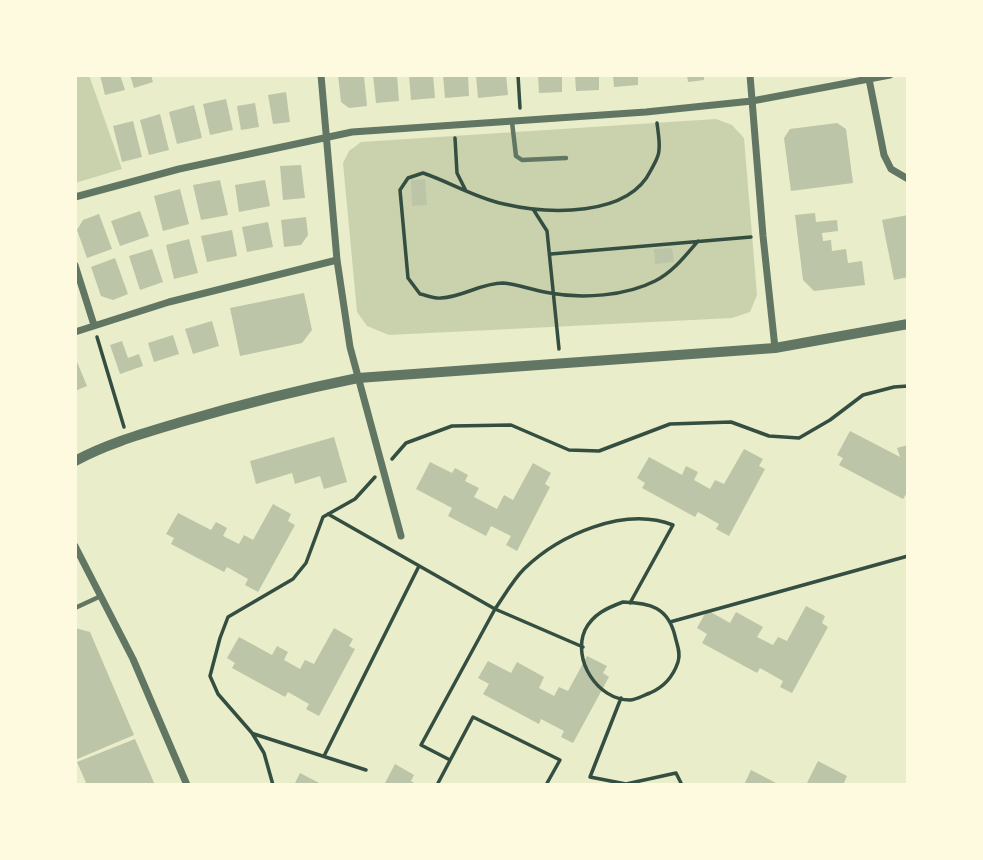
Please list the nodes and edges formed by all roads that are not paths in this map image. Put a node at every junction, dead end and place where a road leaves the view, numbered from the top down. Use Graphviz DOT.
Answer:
graph roads {
  1 [pos="321,75"];
  2 [pos="750,75"];
  3 [pos="890,75"];
  4 [pos="869,79"];
  5 [pos="752,101"];
  6 [pos="512,121"];
  7 [pos="327,137"];
  8 [pos="565,158"];
  9 [pos="908,179"];
  10 [pos="75,197"];
  11 [pos="337,260"];
  12 [pos="75,265"];
  13 [pos="908,324"];
  14 [pos="94,325"];
  15 [pos="75,332"];
  16 [pos="775,348"];
  17 [pos="358,378"];
  18 [pos="75,461"];
  19 [pos="401,536"];
  20 [pos="75,546"];
  21 [pos="102,596"];
  22 [pos="75,608"];
  23 [pos="187,785"];
  1 -- 7 [label="street"];
  2 -- 5 [label="street"];
  3 -- 4 [label="street"];
  4 -- 5 [label="street"];
  4 -- 9 [label="street"];
  5 -- 6 [label="street"];
  5 -- 16 [label="street"];
  6 -- 7 [label="street"];
  6 -- 8 [label="lane"];
  7 -- 10 [label="street"];
  7 -- 11 [label="street"];
  11 -- 14 [label="street"];
  11 -- 17 [label="street"];
  12 -- 14 [label="street"];
  13 -- 16 [label="street"];
  14 -- 15 [label="street"];
  16 -- 17 [label="street"];
  17 -- 18 [label="street"];
  17 -- 19 [label="street"];
  20 -- 21 [label="street"];
  21 -- 22 [label="lane"];
  21 -- 23 [label="street"];
}
